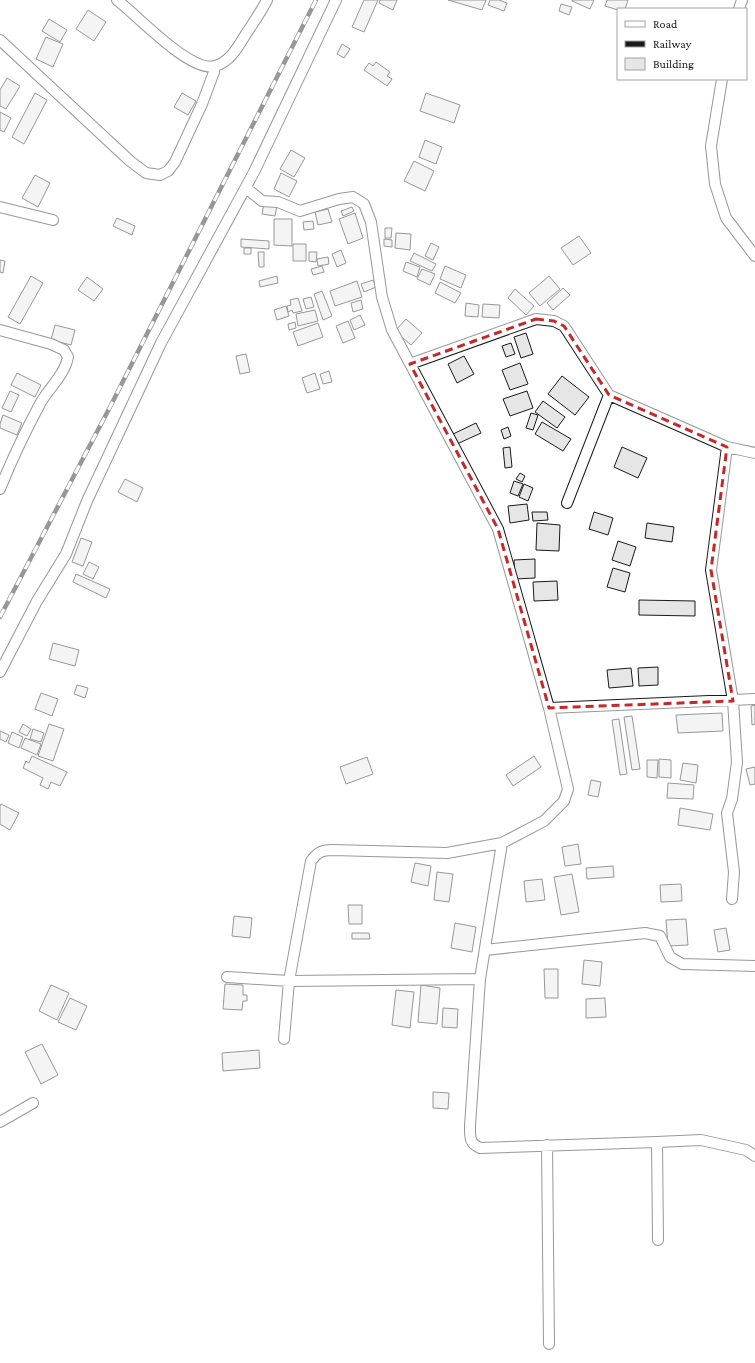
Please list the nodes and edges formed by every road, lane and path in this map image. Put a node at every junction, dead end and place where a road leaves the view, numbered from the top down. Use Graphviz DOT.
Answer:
graph roads {
  1 [pos="117,0"];
  2 [pos="267,0"];
  3 [pos="336,0"];
  4 [pos="0,40"];
  5 [pos="214,67"];
  6 [pos="722,80"];
  7 [pos="246,188"];
  8 [pos="0,207"];
  9 [pos="53,220"];
  10 [pos="755,256"];
  11 [pos="0,330"];
  12 [pos="410,364"];
  13 [pos="610,395"];
  14 [pos="727,447"];
  15 [pos="755,453"];
  16 [pos="0,488"];
  17 [pos="567,503"];
  18 [pos="0,672"];
  19 [pos="755,699"];
  20 [pos="733,701"];
  21 [pos="549,708"];
  22 [pos="502,843"];
  23 [pos="732,899"];
  24 [pos="485,950"];
  25 [pos="755,966"];
  26 [pos="227,977"];
  27 [pos="480,979"];
  28 [pos="288,981"];
  29 [pos="284,1039"];
  30 [pos="33,1103"];
  31 [pos="0,1122"];
  32 [pos="656,1142"];
  33 [pos="547,1145"];
  34 [pos="755,1156"];
  35 [pos="658,1240"];
  36 [pos="549,1344"];
  1 -- 5 [label="street"];
  2 -- 5 [label="street"];
  3 -- 7 [label="street"];
  4 -- 5 [label="street"];
  6 -- 10 [label="street"];
  7 -- 12 [label="street"];
  7 -- 18 [label="street"];
  8 -- 9 [label="street"];
  11 -- 16 [label="street"];
  12 -- 13 [label="street"];
  12 -- 21 [label="street"];
  13 -- 14 [label="street"];
  13 -- 17 [label="street"];
  14 -- 15 [label="street"];
  14 -- 20 [label="street"];
  19 -- 20 [label="street"];
  20 -- 21 [label="street"];
  20 -- 23 [label="street"];
  21 -- 22 [label="street"];
  22 -- 24 [label="street"];
  22 -- 28 [label="street"];
  24 -- 25 [label="street"];
  24 -- 27 [label="street"];
  26 -- 28 [label="street"];
  27 -- 28 [label="street"];
  27 -- 33 [label="street"];
  28 -- 29 [label="street"];
  30 -- 31 [label="street"];
  32 -- 33 [label="street"];
  32 -- 34 [label="street"];
  32 -- 35 [label="street"];
  33 -- 36 [label="street"];
}
